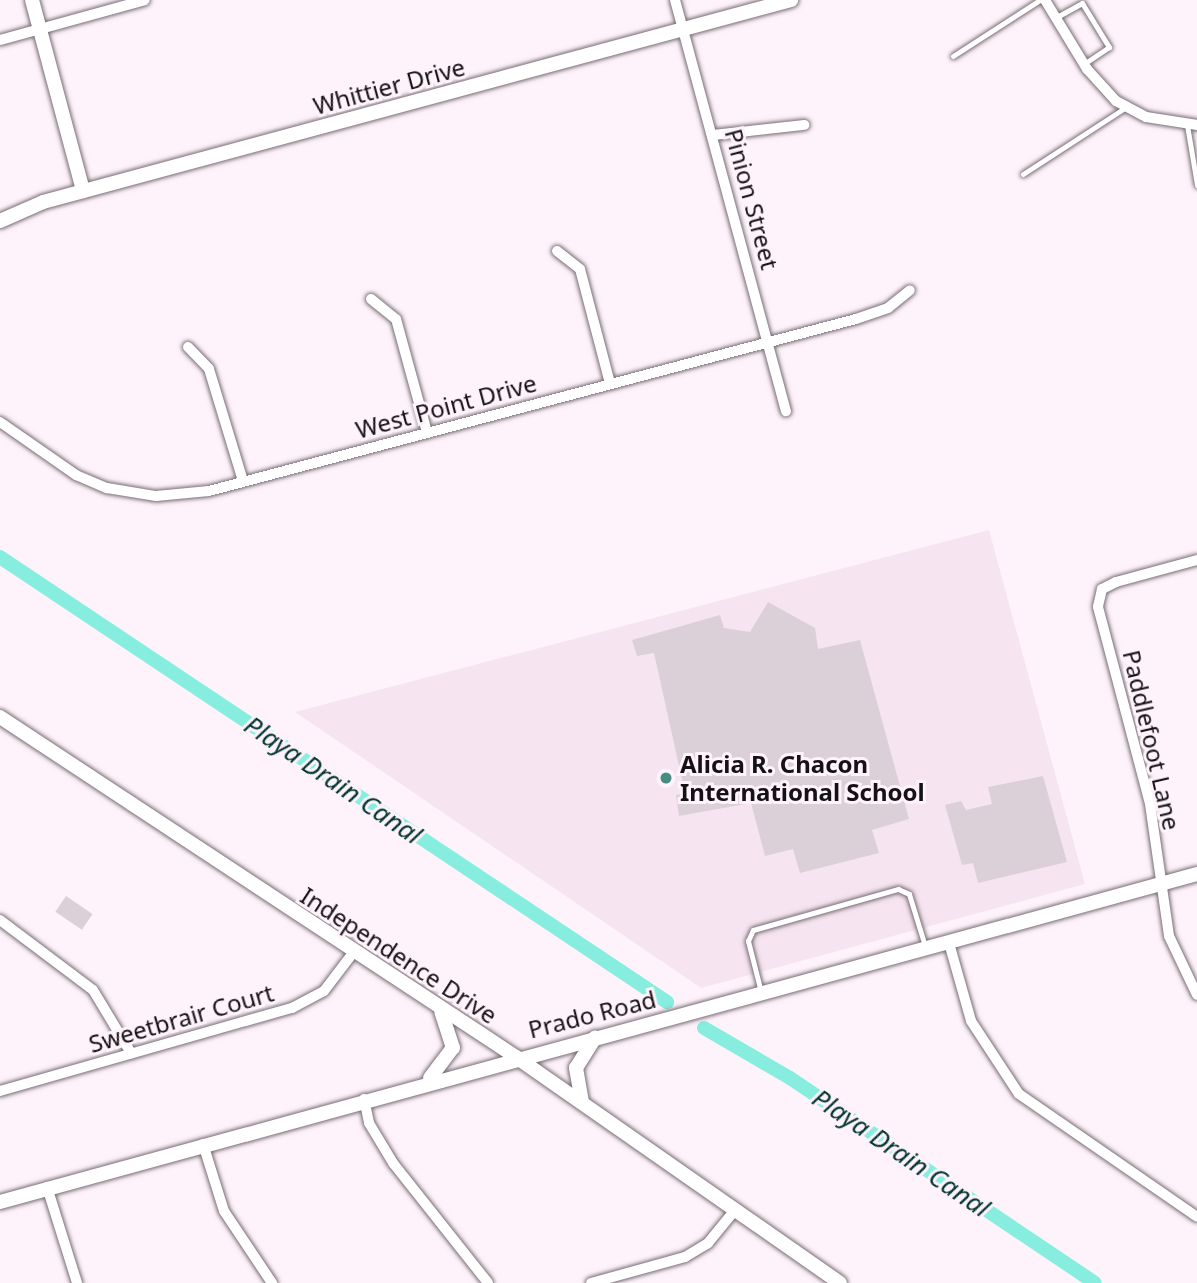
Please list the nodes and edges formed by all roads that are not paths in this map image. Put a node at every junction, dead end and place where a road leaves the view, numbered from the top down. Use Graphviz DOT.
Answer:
graph roads {
  1 [pos="32,0"];
  2 [pos="145,0"];
  3 [pos="675,0"];
  4 [pos="791,0"];
  5 [pos="1042,0"];
  6 [pos="1055,18"];
  7 [pos="40,29"];
  8 [pos="683,29"];
  9 [pos="0,40"];
  10 [pos="953,56"];
  11 [pos="1084,64"];
  12 [pos="1126,107"];
  13 [pos="804,125"];
  14 [pos="1192,125"];
  15 [pos="713,135"];
  16 [pos="1023,174"];
  17 [pos="1197,185"];
  18 [pos="83,191"];
  19 [pos="0,221"];
  20 [pos="556,251"];
  21 [pos="911,290"];
  22 [pos="371,299"];
  23 [pos="768,340"];
  24 [pos="188,348"];
  25 [pos="610,383"];
  26 [pos="786,411"];
  27 [pos="0,422"];
  28 [pos="427,432"];
  29 [pos="243,481"];
  30 [pos="1197,560"];
  31 [pos="0,717"];
  32 [pos="1197,874"];
  33 [pos="1158,885"];
  34 [pos="0,920"];
  35 [pos="949,943"];
  36 [pos="926,950"];
  37 [pos="353,953"];
  38 [pos="762,994"];
  39 [pos="1197,995"];
  40 [pos="438,1008"];
  41 [pos="595,1037"];
  42 [pos="131,1053"];
  43 [pos="516,1057"];
  44 [pos="425,1082"];
  45 [pos="0,1091"];
  46 [pos="364,1100"];
  47 [pos="582,1102"];
  48 [pos="203,1144"];
  49 [pos="47,1186"];
  50 [pos="0,1202"];
  51 [pos="735,1210"];
  52 [pos="1197,1217"];
  53 [pos="77,1283"];
  54 [pos="272,1283"];
  55 [pos="488,1283"];
  56 [pos="591,1283"];
  57 [pos="840,1283"];
  1 -- 7 [label="street"];
  2 -- 7 [label="street"];
  3 -- 8 [label="street, Pinion Street"];
  4 -- 8 [label="street, Whittier Drive"];
  5 -- 6 [label="street"];
  5 -- 10 [label="lane"];
  6 -- 11 [label="street"];
  6 -- 11 [label="lane"];
  7 -- 9 [label="street"];
  7 -- 18 [label="street"];
  8 -- 15 [label="street, Pinion Street"];
  8 -- 18 [label="street, Whittier Drive"];
  11 -- 12 [label="street"];
  12 -- 14 [label="street"];
  12 -- 16 [label="lane"];
  13 -- 15 [label="street"];
  14 -- 17 [label="lane"];
  15 -- 23 [label="street, Pinion Street"];
  18 -- 19 [label="street, Whittier Drive"];
  20 -- 25 [label="street"];
  21 -- 23 [label="street, West Point Drive"];
  22 -- 28 [label="street"];
  23 -- 25 [label="street, West Point Drive"];
  23 -- 26 [label="street, Pinion Street"];
  24 -- 29 [label="street"];
  25 -- 28 [label="street, West Point Drive"];
  27 -- 29 [label="street, West Point Drive"];
  28 -- 29 [label="street, West Point Drive"];
  30 -- 33 [label="street, Paddlefoot Lane"];
  31 -- 37 [label="street, Independence Drive"];
  32 -- 33 [label="street, Prado Road"];
  33 -- 35 [label="street, Prado Road"];
  33 -- 39 [label="street, Paddlefoot Lane"];
  34 -- 42 [label="street"];
  35 -- 36 [label="street, Prado Road"];
  35 -- 52 [label="street"];
  36 -- 38 [label="street, Prado Road"];
  36 -- 38 [label="lane"];
  37 -- 40 [label="street, Independence Drive"];
  37 -- 42 [label="street, Sweetbrair Court"];
  38 -- 41 [label="street, Prado Road"];
  40 -- 43 [label="street, Independence Drive"];
  40 -- 44 [label="street"];
  41 -- 43 [label="street, Prado Road"];
  41 -- 47 [label="street"];
  42 -- 45 [label="street, Sweetbrair Court"];
  43 -- 44 [label="street, Prado Road"];
  43 -- 47 [label="street, Independence Drive"];
  44 -- 46 [label="street, Prado Road"];
  46 -- 48 [label="street, Prado Road"];
  46 -- 55 [label="street"];
  47 -- 51 [label="street, Independence Drive"];
  48 -- 49 [label="street, Prado Road"];
  48 -- 54 [label="street"];
  49 -- 50 [label="street, Prado Road"];
  49 -- 53 [label="street"];
  51 -- 56 [label="street"];
  51 -- 57 [label="street, Independence Drive"];
}
